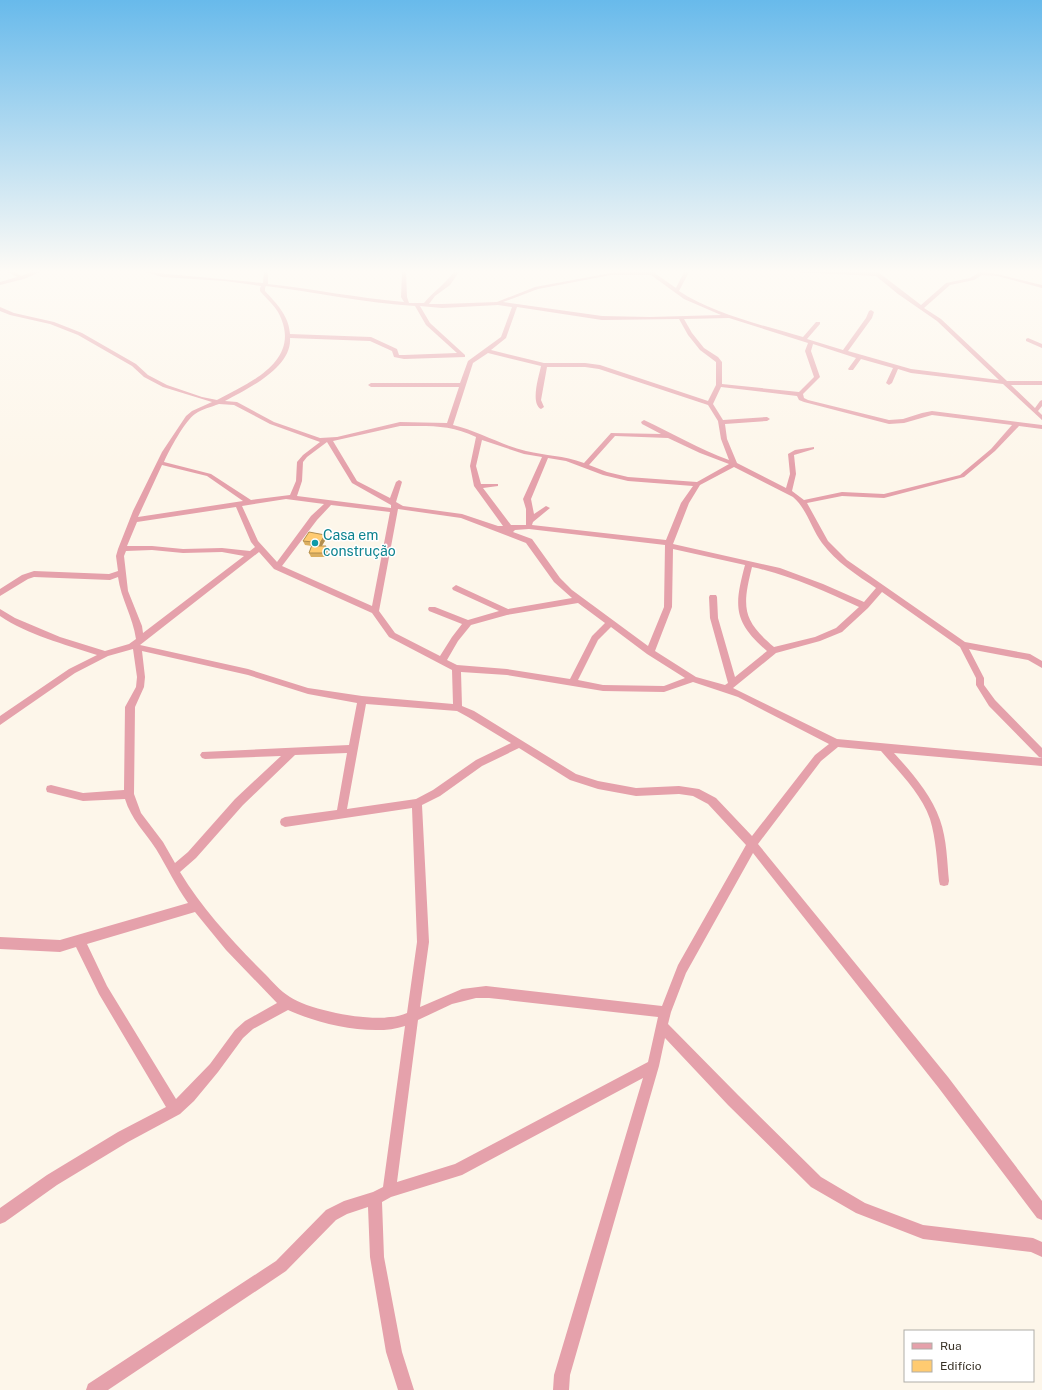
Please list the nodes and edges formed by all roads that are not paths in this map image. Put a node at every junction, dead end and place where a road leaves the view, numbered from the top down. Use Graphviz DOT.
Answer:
graph roads {
  1 [pos="289,336"];
  2 [pos="85,337"];
  3 [pos="313,337"];
  4 [pos="443,337"];
  5 [pos="503,337"];
  6 [pos="692,337"];
  7 [pos="797,337"];
  8 [pos="855,337"];
  9 [pos="957,337"];
  10 [pos="804,339"];
  11 [pos="1028,340"];
  12 [pos="811,341"];
  13 [pos="1042,346"];
  14 [pos="487,351"];
  15 [pos="845,351"];
  16 [pos="460,355"];
  17 [pos="860,356"];
  18 [pos="470,362"];
  19 [pos="544,365"];
  20 [pos="896,367"];
  21 [pos="851,369"];
  22 [pos="889,383"];
  23 [pos="1006,383"];
  24 [pos="1042,383"];
  25 [pos="371,385"];
  26 [pos="463,385"];
  27 [pos="719,385"];
  28 [pos="234,394"];
  29 [pos="800,394"];
  30 [pos="218,402"];
  31 [pos="1042,402"];
  32 [pos="235,403"];
  33 [pos="710,404"];
  34 [pos="541,407"];
  35 [pos="1035,411"];
  36 [pos="1042,418"];
  37 [pos="767,419"];
  38 [pos="644,422"];
  39 [pos="721,422"];
  40 [pos="1017,424"];
  41 [pos="450,425"];
  42 [pos="1042,427"];
  43 [pos="669,436"];
  44 [pos="479,437"];
  45 [pos="327,440"];
  46 [pos="812,448"];
  47 [pos="546,456"];
  48 [pos="160,462"];
  49 [pos="734,464"];
  50 [pos="585,466"];
  51 [pos="399,482"];
  52 [pos="698,484"];
  53 [pos="496,485"];
  54 [pos="478,486"];
  55 [pos="789,491"];
  56 [pos="293,497"];
  57 [pos="249,502"];
  58 [pos="330,502"];
  59 [pos="803,502"];
  60 [pos="238,504"];
  61 [pos="394,505"];
  62 [pos="546,508"];
  63 [pos="134,520"];
  64 [pos="529,524"];
  65 [pos="509,527"];
  66 [pos="496,528"];
  67 [pos="516,535"];
  68 [pos="528,541"];
  69 [pos="669,544"];
  70 [pos="259,548"];
  71 [pos="122,549"];
  72 [pos="251,554"];
  73 [pos="749,563"];
  74 [pos="277,567"];
  75 [pos="121,573"];
  76 [pos="456,588"];
  77 [pos="881,588"];
  78 [pos="0,593"];
  79 [pos="713,597"];
  80 [pos="580,600"];
  81 [pos="866,606"];
  82 [pos="432,609"];
  83 [pos="375,611"];
  84 [pos="507,612"];
  85 [pos="1,614"];
  86 [pos="468,623"];
  87 [pos="611,623"];
  88 [pos="136,644"];
  89 [pos="963,645"];
  90 [pos="773,651"];
  91 [pos="650,652"];
  92 [pos="105,654"];
  93 [pos="442,661"];
  94 [pos="1042,665"];
  95 [pos="456,668"];
  96 [pos="693,679"];
  97 [pos="572,682"];
  98 [pos="729,686"];
  99 [pos="362,700"];
  100 [pos="458,708"];
  101 [pos="0,721"];
  102 [pos="836,742"];
  103 [pos="519,744"];
  104 [pos="884,748"];
  105 [pos="353,749"];
  106 [pos="293,751"];
  107 [pos="1042,754"];
  108 [pos="204,755"];
  109 [pos="1042,762"];
  110 [pos="51,789"];
  111 [pos="129,794"];
  112 [pos="417,803"];
  113 [pos="341,814"];
  114 [pos="285,822"];
  115 [pos="752,844"];
  116 [pos="174,870"];
  117 [pos="944,881"];
  118 [pos="197,906"];
  119 [pos="80,942"];
  120 [pos="0,943"];
  121 [pos="288,1003"];
  122 [pos="665,1012"];
  123 [pos="414,1018"];
  124 [pos="662,1026"];
  125 [pos="653,1066"];
  126 [pos="175,1109"];
  127 [pos="389,1191"];
  128 [pos="375,1198"];
  129 [pos="1042,1213"];
  130 [pos="0,1217"];
  131 [pos="1042,1250"];
  132 [pos="94,1390"];
  133 [pos="406,1390"];
  134 [pos="561,1390"];
  1 -- 28 [label="street"];
  2 -- 30 [label="street"];
  3 -- 16 [label="street"];
  4 -- 16 [label="street"];
  5 -- 14 [label="street"];
  6 -- 27 [label="street"];
  7 -- 10 [label="street"];
  8 -- 15 [label="street"];
  9 -- 23 [label="street"];
  10 -- 12 [label="street"];
  11 -- 13 [label="street"];
  12 -- 15 [label="street"];
  12 -- 29 [label="street"];
  14 -- 18 [label="street"];
  14 -- 19 [label="street"];
  15 -- 17 [label="street"];
  16 -- 18 [label="street"];
  17 -- 20 [label="street"];
  17 -- 21 [label="street"];
  18 -- 26 [label="street"];
  19 -- 33 [label="street"];
  19 -- 34 [label="street"];
  20 -- 22 [label="street"];
  20 -- 23 [label="street"];
  23 -- 24 [label="street"];
  23 -- 35 [label="street"];
  25 -- 26 [label="street"];
  26 -- 41 [label="street"];
  27 -- 29 [label="street"];
  27 -- 33 [label="street"];
  28 -- 30 [label="street"];
  28 -- 32 [label="street"];
  29 -- 40 [label="street"];
  30 -- 32 [label="street"];
  30 -- 48 [label="street"];
  31 -- 35 [label="street"];
  32 -- 45 [label="street"];
  33 -- 39 [label="street"];
  35 -- 36 [label="street"];
  37 -- 39 [label="street"];
  38 -- 43 [label="street"];
  39 -- 49 [label="street"];
  40 -- 42 [label="street"];
  40 -- 59 [label="street"];
  41 -- 44 [label="street"];
  41 -- 45 [label="street"];
  43 -- 49 [label="street"];
  43 -- 50 [label="street"];
  44 -- 47 [label="street"];
  44 -- 54 [label="street"];
  45 -- 56 [label="street"];
  45 -- 61 [label="street"];
  46 -- 55 [label="street"];
  47 -- 50 [label="street"];
  47 -- 64 [label="street"];
  48 -- 57 [label="street"];
  48 -- 63 [label="street"];
  49 -- 52 [label="street"];
  49 -- 55 [label="street"];
  50 -- 52 [label="street"];
  51 -- 61 [label="street"];
  52 -- 69 [label="street"];
  53 -- 54 [label="street"];
  54 -- 65 [label="street"];
  55 -- 59 [label="street"];
  56 -- 57 [label="street"];
  56 -- 58 [label="street"];
  57 -- 60 [label="street"];
  58 -- 61 [label="street"];
  58 -- 74 [label="street"];
  59 -- 77 [label="street"];
  60 -- 63 [label="street"];
  60 -- 70 [label="street"];
  61 -- 66 [label="street"];
  61 -- 83 [label="street"];
  62 -- 64 [label="street"];
  63 -- 71 [label="street"];
  64 -- 65 [label="street"];
  64 -- 68 [label="street"];
  64 -- 69 [label="street"];
  65 -- 66 [label="street"];
  65 -- 67 [label="street"];
  66 -- 67 [label="street"];
  67 -- 68 [label="street"];
  68 -- 80 [label="street"];
  69 -- 73 [label="street"];
  69 -- 91 [label="street"];
  70 -- 72 [label="street"];
  70 -- 74 [label="street"];
  71 -- 72 [label="street"];
  71 -- 75 [label="street"];
  72 -- 88 [label="street"];
  73 -- 81 [label="street"];
  73 -- 90 [label="street"];
  74 -- 83 [label="street"];
  75 -- 78 [label="street"];
  75 -- 88 [label="street"];
  76 -- 84 [label="street"];
  77 -- 81 [label="street"];
  77 -- 89 [label="street"];
  79 -- 98 [label="street"];
  80 -- 84 [label="street"];
  80 -- 87 [label="street"];
  81 -- 90 [label="street"];
  82 -- 86 [label="street"];
  83 -- 93 [label="street"];
  84 -- 86 [label="street"];
  85 -- 92 [label="street"];
  86 -- 93 [label="street"];
  87 -- 91 [label="street"];
  87 -- 97 [label="street"];
  88 -- 92 [label="street"];
  88 -- 99 [label="street"];
  88 -- 111 [label="street"];
  89 -- 94 [label="street"];
  89 -- 107 [label="street"];
  90 -- 98 [label="street"];
  91 -- 96 [label="street"];
  92 -- 101 [label="street"];
  93 -- 95 [label="street"];
  95 -- 97 [label="street"];
  95 -- 100 [label="street"];
  96 -- 97 [label="street"];
  96 -- 98 [label="street"];
  98 -- 102 [label="street"];
  99 -- 100 [label="street"];
  99 -- 105 [label="street"];
  100 -- 103 [label="street"];
  102 -- 104 [label="street"];
  102 -- 115 [label="street"];
  103 -- 112 [label="street"];
  103 -- 115 [label="street"];
  104 -- 109 [label="street"];
  104 -- 117 [label="street"];
  105 -- 106 [label="street"];
  105 -- 113 [label="street"];
  106 -- 108 [label="street"];
  106 -- 116 [label="street"];
  110 -- 111 [label="street"];
  111 -- 116 [label="street"];
  112 -- 113 [label="street"];
  112 -- 123 [label="street"];
  113 -- 114 [label="street"];
  115 -- 122 [label="street"];
  115 -- 129 [label="street"];
  116 -- 118 [label="street"];
  118 -- 119 [label="street"];
  118 -- 121 [label="street"];
  119 -- 120 [label="street"];
  119 -- 126 [label="street"];
  121 -- 123 [label="street"];
  121 -- 126 [label="street"];
  122 -- 123 [label="street"];
  122 -- 124 [label="street"];
  123 -- 127 [label="street"];
  124 -- 125 [label="street"];
  124 -- 131 [label="street"];
  125 -- 127 [label="street"];
  125 -- 134 [label="street"];
  126 -- 130 [label="street"];
  127 -- 128 [label="street"];
  128 -- 132 [label="street"];
  128 -- 133 [label="street"];
}
